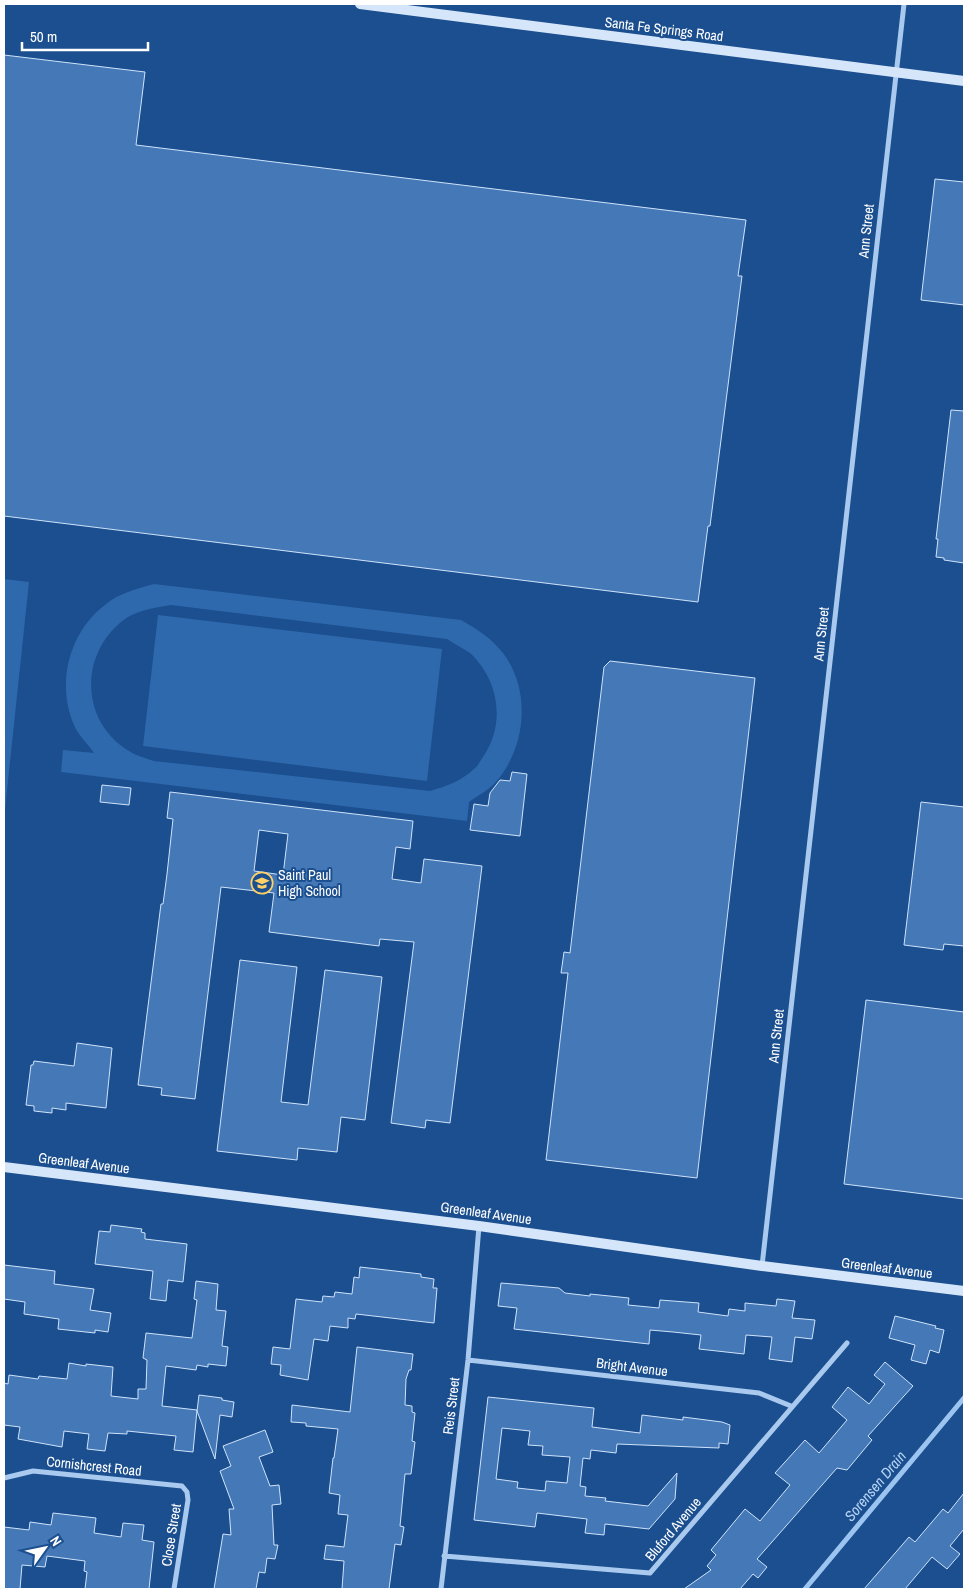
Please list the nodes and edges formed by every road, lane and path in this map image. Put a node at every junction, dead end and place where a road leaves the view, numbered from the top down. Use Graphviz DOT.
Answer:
graph roads {
  1 [pos="360,4"];
  2 [pos="904,4"];
  3 [pos="895,73"];
  4 [pos="964,81"];
  5 [pos="4,1168"];
  6 [pos="480,1226"];
  7 [pos="762,1266"];
  8 [pos="964,1291"];
  9 [pos="847,1343"];
  10 [pos="468,1360"];
  11 [pos="791,1406"];
  12 [pos="4,1478"];
  13 [pos="182,1486"];
  14 [pos="444,1556"];
  15 [pos="174,1589"];
  16 [pos="441,1589"];
  1 -- 3 [label="main road, Santa Fe Springs Road"];
  2 -- 3 [label="street, Ann Street"];
  3 -- 4 [label="main road, Santa Fe Springs Road"];
  3 -- 7 [label="street, Ann Street"];
  5 -- 6 [label="main road, Greenleaf Avenue"];
  6 -- 7 [label="main road, Greenleaf Avenue"];
  6 -- 10 [label="street, Reis Street"];
  7 -- 8 [label="main road, Greenleaf Avenue"];
  9 -- 11 [label="street, Bluford Avenue"];
  10 -- 11 [label="street, Bright Avenue"];
  10 -- 14 [label="street, Reis Street"];
  11 -- 14 [label="street, Bluford Avenue"];
  12 -- 13 [label="street, Cornishcrest Road"];
  13 -- 15 [label="street, Close Street"];
  14 -- 16 [label="street, Reis Street"];
}
